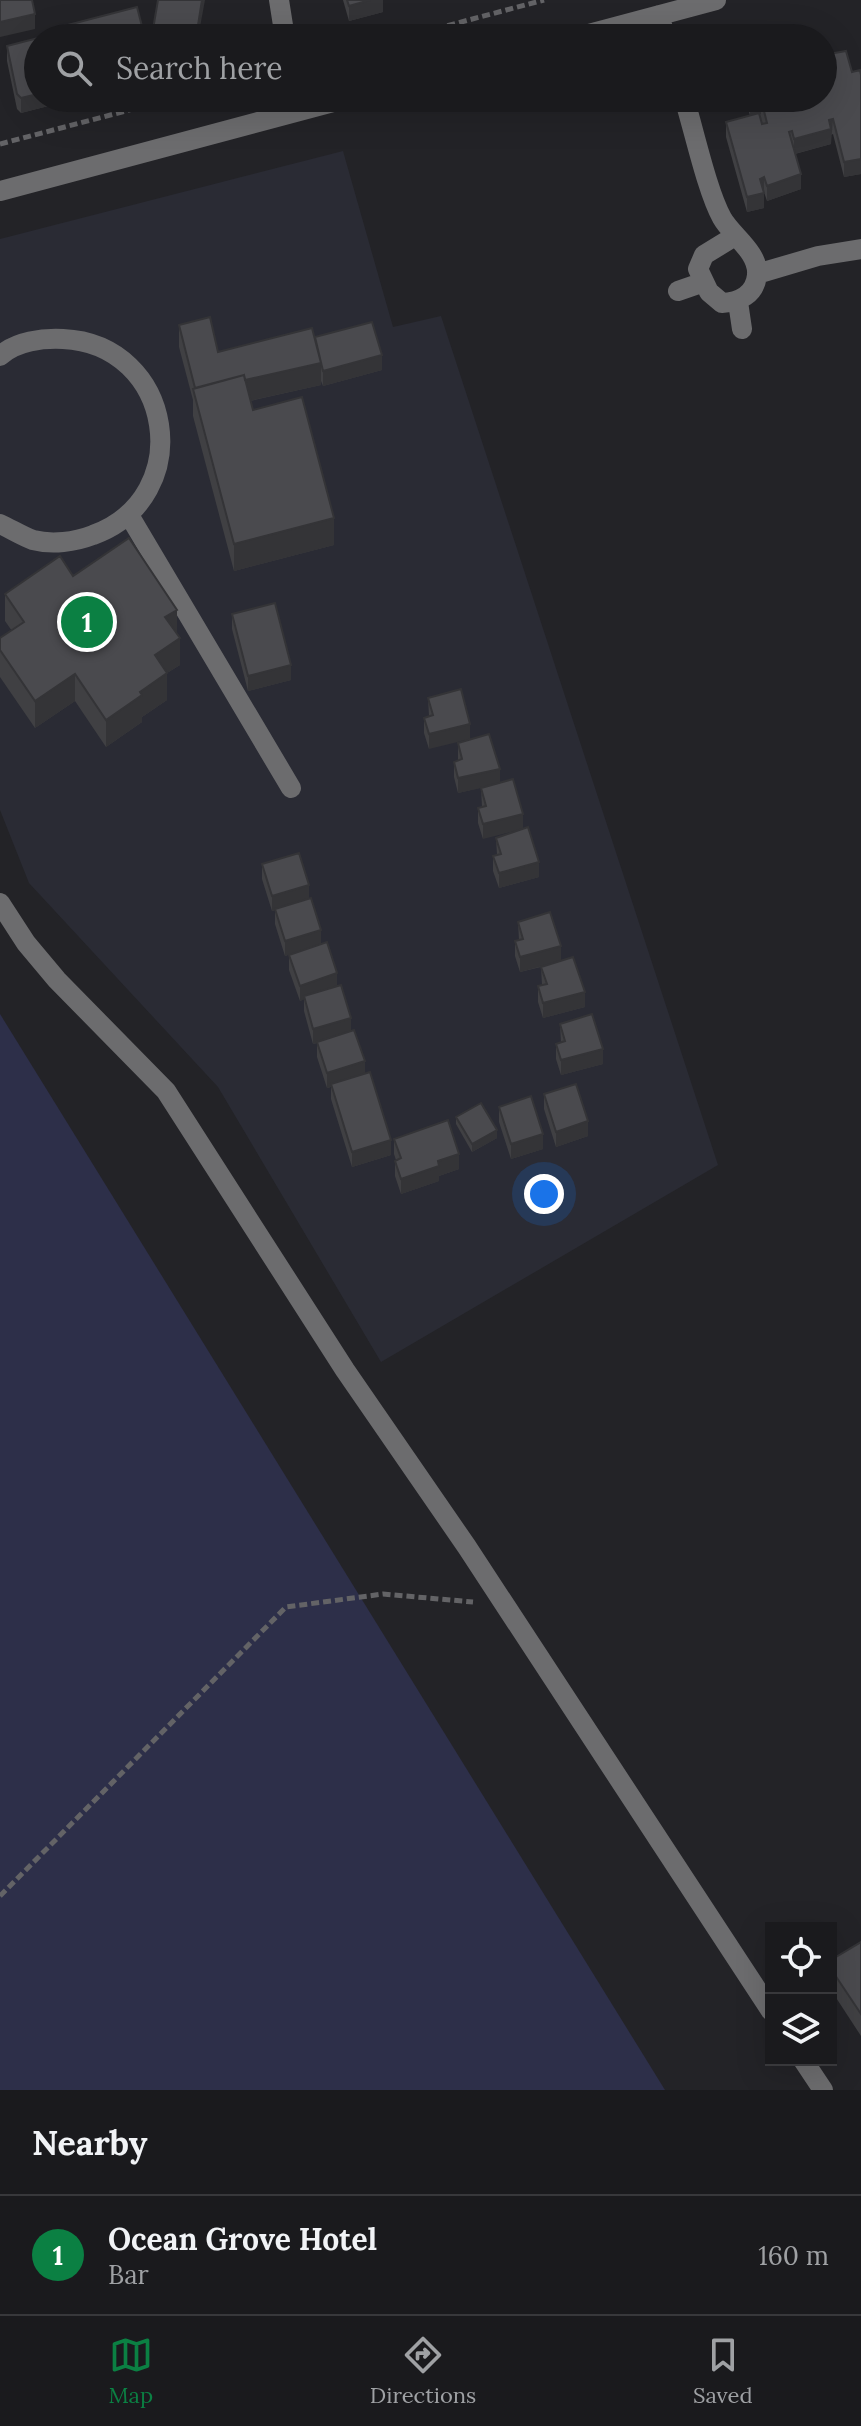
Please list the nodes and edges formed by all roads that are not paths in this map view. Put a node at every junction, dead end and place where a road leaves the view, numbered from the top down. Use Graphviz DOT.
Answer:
graph roads {
  1 [pos="279,0"];
  2 [pos="716,0"];
  3 [pos="659,15"];
  4 [pos="283,24"];
  5 [pos="626,24"];
  6 [pos="662,24"];
  7 [pos="271,112"];
  8 [pos="688,112"];
  9 [pos="0,191"];
  10 [pos="735,236"];
  11 [pos="861,249"];
  12 [pos="757,274"];
  13 [pos="704,282"];
  14 [pos="678,291"];
  15 [pos="738,302"];
  16 [pos="742,329"];
  17 [pos="0,356"];
  18 [pos="129,515"];
  19 [pos="0,524"];
  20 [pos="291,788"];
  21 [pos="0,903"];
  22 [pos="765,2002"];
  23 [pos="807,2066"];
  24 [pos="823,2090"];
  1 -- 4 [label="street"];
  2 -- 3 [label="street"];
  3 -- 5 [label="street"];
  3 -- 6 [label="street"];
  7 -- 9 [label="street"];
  8 -- 10 [label="street"];
  10 -- 12 [label="street"];
  10 -- 13 [label="street"];
  11 -- 12 [label="street"];
  12 -- 15 [label="street"];
  13 -- 14 [label="street"];
  13 -- 15 [label="street"];
  15 -- 16 [label="street"];
  17 -- 18 [label="street"];
  18 -- 19 [label="street"];
  18 -- 20 [label="street"];
  21 -- 22 [label="street"];
  23 -- 24 [label="street"];
}
